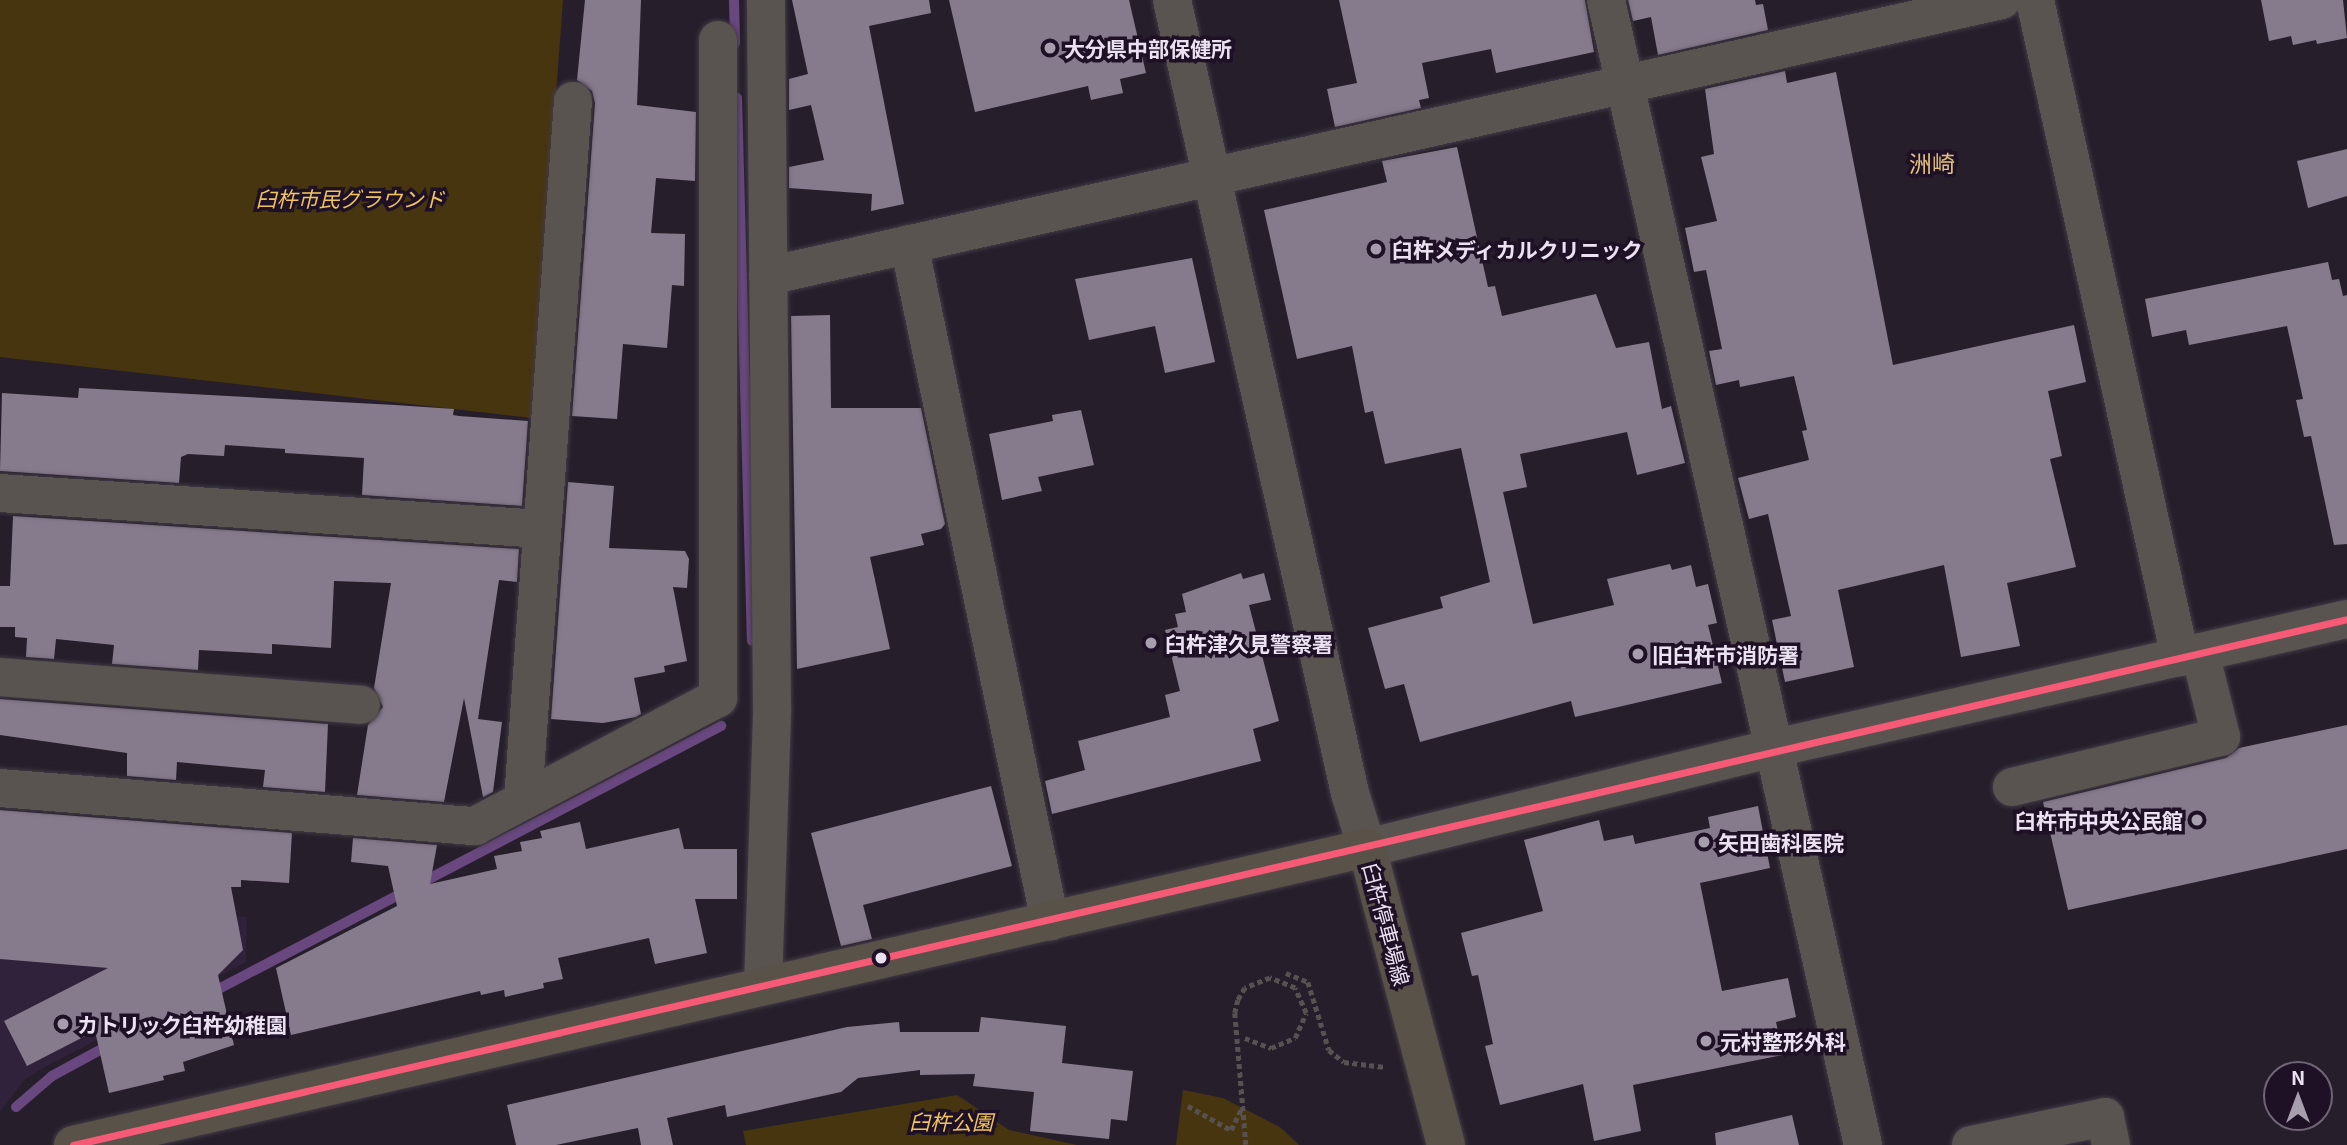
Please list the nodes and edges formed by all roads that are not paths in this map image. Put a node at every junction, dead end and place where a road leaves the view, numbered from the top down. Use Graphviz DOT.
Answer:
graph roads {
  1 [pos="766,0"];
  2 [pos="1172,0"];
  3 [pos="1606,0"];
  4 [pos="2003,0"];
  5 [pos="2035,0"];
  6 [pos="718,40"];
  7 [pos="1626,84"];
  8 [pos="573,101"];
  9 [pos="1212,176"];
  10 [pos="909,244"];
  11 [pos="768,276"];
  12 [pos="0,493"];
  13 [pos="542,529"];
  14 [pos="2347,619"];
  15 [pos="2190,655"];
  16 [pos="0,677"];
  17 [pos="719,686"];
  18 [pos="361,705"];
  19 [pos="772,708"];
  20 [pos="1775,748"];
  21 [pos="2012,787"];
  22 [pos="0,788"];
  23 [pos="523,800"];
  24 [pos="1367,848"];
  25 [pos="1050,920"];
  26 [pos="763,986"];
  27 [pos="74,1145"];
  28 [pos="1446,1145"];
  29 [pos="1863,1145"];
  30 [pos="1971,1145"];
  31 [pos="2111,1145"];
  1 -- 11 [label="street"];
  2 -- 9 [label="street"];
  3 -- 7 [label="street"];
  4 -- 7 [label="street"];
  5 -- 15 [label="street"];
  6 -- 17 [label="street"];
  7 -- 9 [label="street"];
  7 -- 20 [label="street"];
  8 -- 13 [label="street"];
  9 -- 10 [label="street"];
  9 -- 24 [label="street"];
  10 -- 11 [label="street"];
  10 -- 25 [label="street"];
  11 -- 19 [label="street"];
  12 -- 13 [label="street"];
  13 -- 23 [label="street"];
  14 -- 15 [label="street"];
  15 -- 20 [label="street"];
  15 -- 21 [label="street"];
  16 -- 18 [label="street"];
  17 -- 19 [label="street"];
  17 -- 23 [label="street"];
  19 -- 26 [label="street"];
  20 -- 24 [label="street"];
  20 -- 29 [label="street"];
  22 -- 23 [label="street"];
  24 -- 25 [label="main road, 臼杵停車場線"];
  24 -- 28 [label="main road, 臼杵停車場線"];
  25 -- 26 [label="main road, 臼杵停車場線"];
  26 -- 27 [label="main road, 臼杵停車場線"];
  30 -- 31 [label="street"];
}
